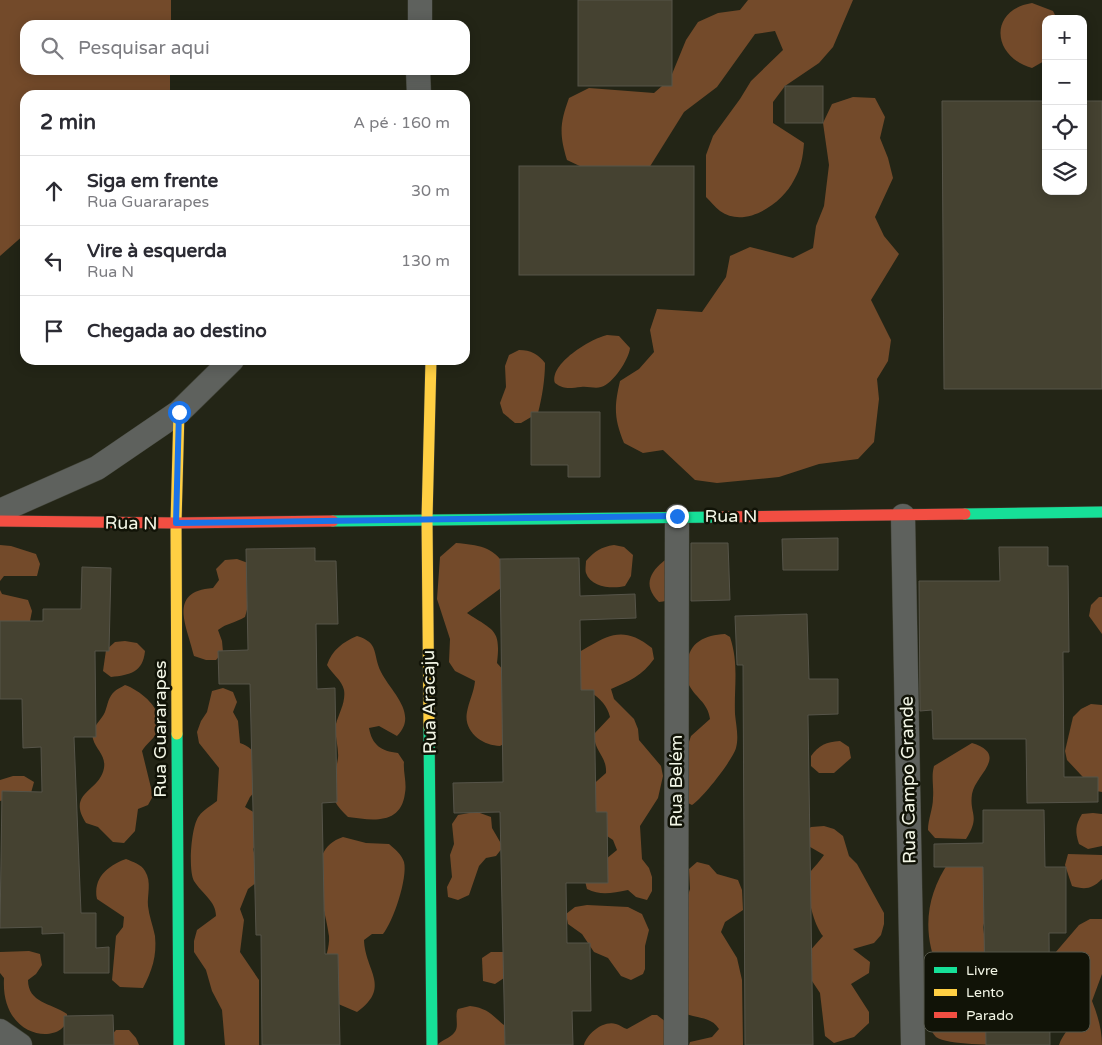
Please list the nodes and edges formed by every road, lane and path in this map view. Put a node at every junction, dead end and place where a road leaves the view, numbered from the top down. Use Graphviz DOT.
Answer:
graph roads {
  1 [pos="420,0"];
  2 [pos="420,20"];
  3 [pos="227,365"];
  4 [pos="430,365"];
  5 [pos="179,412"];
  6 [pos="0,511"];
  7 [pos="1102,512"];
  8 [pos="677,516"];
  9 [pos="903,516"];
  10 [pos="427,519"];
  11 [pos="0,521"];
  12 [pos="176,523"];
  13 [pos="0,1031"];
  14 [pos="20,1045"];
  15 [pos="179,1045"];
  16 [pos="432,1045"];
  17 [pos="676,1045"];
  18 [pos="913,1045"];
  1 -- 2 [label="street"];
  3 -- 5 [label="street"];
  4 -- 10 [label="street, Rua Aracaju"];
  5 -- 6 [label="street"];
  5 -- 12 [label="street, Rua Guararapes"];
  7 -- 9 [label="street, Rua N"];
  8 -- 9 [label="street, Rua N"];
  8 -- 10 [label="street, Rua N"];
  8 -- 17 [label="street, Rua Belém"];
  9 -- 18 [label="street, Rua Campo Grande"];
  10 -- 12 [label="street, Rua N"];
  10 -- 16 [label="street, Rua Aracaju"];
  11 -- 12 [label="street, Rua N"];
  12 -- 15 [label="street, Rua Guararapes"];
  13 -- 14 [label="street"];
}
